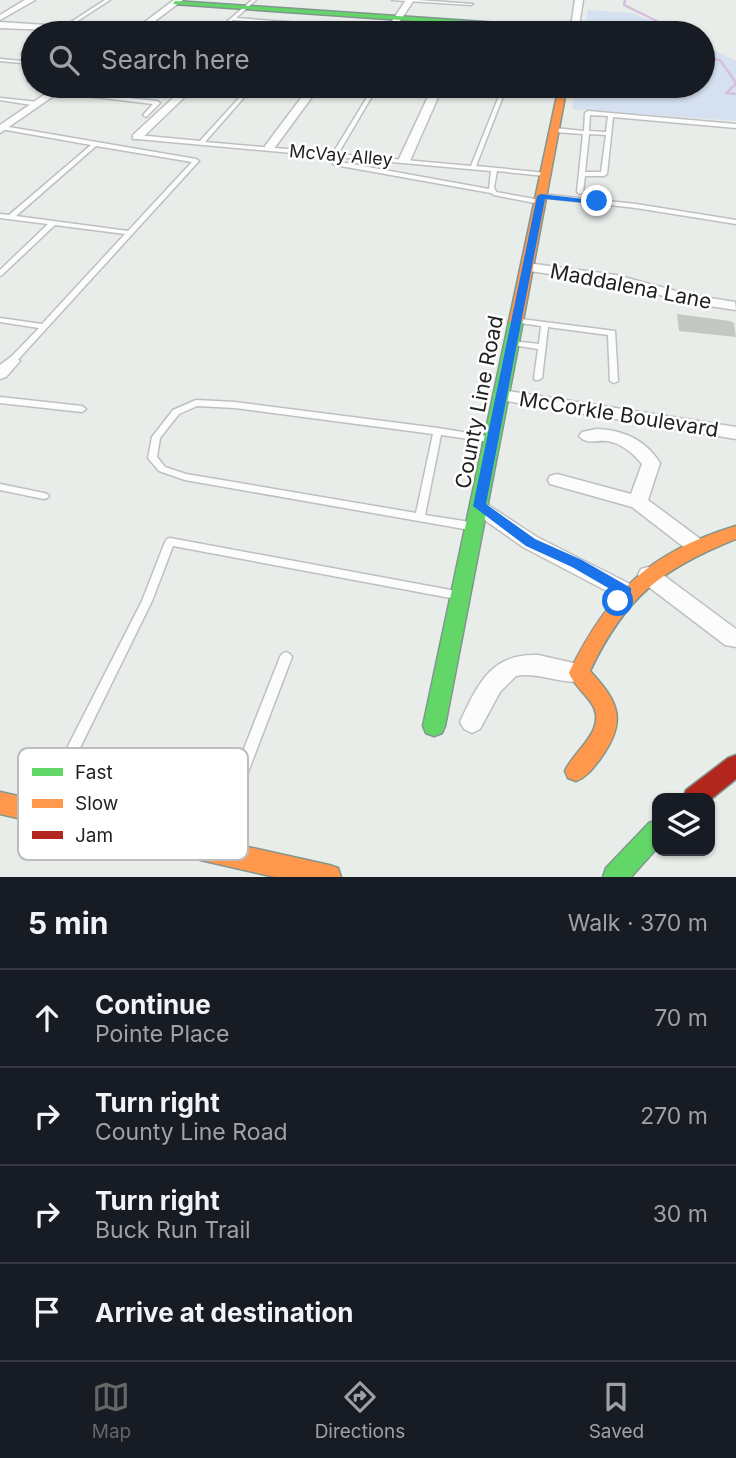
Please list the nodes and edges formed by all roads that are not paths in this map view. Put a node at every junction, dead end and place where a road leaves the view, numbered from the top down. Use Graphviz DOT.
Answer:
graph roads {
  1 [pos="31,0"];
  2 [pos="108,0"];
  3 [pos="394,0"];
  4 [pos="410,0"];
  5 [pos="579,0"];
  6 [pos="177,2"];
  7 [pos="249,4"];
  8 [pos="471,4"];
  9 [pos="0,18"];
  10 [pos="232,19"];
  11 [pos="75,21"];
  12 [pos="151,21"];
  13 [pos="230,21"];
  14 [pos="268,21"];
  15 [pos="350,21"];
  16 [pos="396,21"];
  17 [pos="576,21"];
  18 [pos="0,25"];
  19 [pos="21,27"];
  20 [pos="0,60"];
  21 [pos="21,62"];
  22 [pos="46,98"];
  23 [pos="122,98"];
  24 [pos="178,98"];
  25 [pos="241,98"];
  26 [pos="306,98"];
  27 [pos="369,98"];
  28 [pos="433,98"];
  29 [pos="500,98"];
  30 [pos="561,98"];
  31 [pos="0,99"];
  32 [pos="38,104"];
  33 [pos="146,115"];
  34 [pos="611,116"];
  35 [pos="736,126"];
  36 [pos="1,129"];
  37 [pos="554,130"];
  38 [pos="584,132"];
  39 [pos="608,134"];
  40 [pos="137,136"];
  41 [pos="202,142"];
  42 [pos="95,144"];
  43 [pos="269,148"];
  44 [pos="335,154"];
  45 [pos="404,161"];
  46 [pos="335,163"];
  47 [pos="474,167"];
  48 [pos="495,169"];
  49 [pos="545,174"];
  50 [pos="582,174"];
  51 [pos="492,191"];
  52 [pos="580,192"];
  53 [pos="541,199"];
  54 [pos="0,216"];
  55 [pos="11,217"];
  56 [pos="736,222"];
  57 [pos="54,223"];
  58 [pos="131,233"];
  59 [pos="527,267"];
  60 [pos="0,274"];
  61 [pos="735,306"];
  62 [pos="0,320"];
  63 [pos="516,320"];
  64 [pos="545,324"];
  65 [pos="44,326"];
  66 [pos="512,343"];
  67 [pos="541,347"];
  68 [pos="12,361"];
  69 [pos="0,374"];
  70 [pos="538,378"];
  71 [pos="614,381"];
  72 [pos="501,395"];
  73 [pos="0,400"];
  74 [pos="82,409"];
  75 [pos="438,431"];
  76 [pos="736,433"];
  77 [pos="588,436"];
  78 [pos="492,439"];
  79 [pos="557,480"];
  80 [pos="0,487"];
  81 [pos="44,496"];
  82 [pos="638,502"];
  83 [pos="479,506"];
  84 [pos="420,517"];
  85 [pos="475,527"];
  86 [pos="736,532"];
  87 [pos="696,546"];
  88 [pos="648,575"];
  89 [pos="627,592"];
  90 [pos="461,596"];
  91 [pos="733,639"];
  92 [pos="286,657"];
  93 [pos="579,673"];
  94 [pos="472,722"];
  95 [pos="434,726"];
  96 [pos="73,748"];
  97 [pos="248,755"];
  98 [pos="736,765"];
  99 [pos="576,771"];
  100 [pos="700,793"];
  101 [pos="0,803"];
  102 [pos="18,807"];
  103 [pos="652,836"];
  104 [pos="248,859"];
  105 [pos="329,877"];
  106 [pos="615,877"];
  1 -- 9 [label="street"];
  2 -- 11 [label="lane"];
  3 -- 4 [label="lane"];
  4 -- 8 [label="lane"];
  4 -- 16 [label="street"];
  5 -- 17 [label="street"];
  6 -- 7 [label="street"];
  6 -- 12 [label="street"];
  7 -- 10 [label="lane"];
  7 -- 15 [label="street"];
  10 -- 13 [label="lane"];
  10 -- 14 [label="lane"];
  18 -- 19 [label="street"];
  20 -- 21 [label="lane"];
  22 -- 32 [label="street"];
  23 -- 33 [label="lane"];
  24 -- 40 [label="street"];
  25 -- 41 [label="lane"];
  26 -- 43 [label="street"];
  27 -- 44 [label="lane"];
  28 -- 45 [label="street"];
  29 -- 47 [label="lane"];
  30 -- 37 [label="street, County Line Road"];
  31 -- 32 [label="lane"];
  32 -- 36 [label="street"];
  34 -- 35 [label="lane"];
  34 -- 38 [label="lane"];
  34 -- 39 [label="lane"];
  36 -- 42 [label="lane"];
  37 -- 38 [label="lane"];
  37 -- 49 [label="street, County Line Road"];
  38 -- 39 [label="lane"];
  38 -- 50 [label="lane"];
  39 -- 50 [label="lane"];
  40 -- 41 [label="lane, McVay Alley"];
  41 -- 43 [label="lane, McVay Alley"];
  42 -- 55 [label="lane"];
  42 -- 58 [label="lane"];
  43 -- 44 [label="lane, McVay Alley"];
  44 -- 45 [label="lane, McVay Alley"];
  45 -- 47 [label="lane, McVay Alley"];
  46 -- 51 [label="lane"];
  47 -- 48 [label="lane, McVay Alley"];
  48 -- 49 [label="lane, McVay Alley"];
  48 -- 51 [label="lane"];
  49 -- 53 [label="street, County Line Road"];
  50 -- 52 [label="lane"];
  51 -- 53 [label="lane"];
  53 -- 56 [label="lane"];
  53 -- 59 [label="street, County Line Road"];
  54 -- 55 [label="lane"];
  55 -- 57 [label="lane"];
  57 -- 58 [label="lane"];
  57 -- 60 [label="lane"];
  58 -- 65 [label="lane"];
  59 -- 61 [label="street, Maddalena Lane"];
  59 -- 63 [label="street, County Line Road"];
  62 -- 65 [label="lane"];
  63 -- 64 [label="lane"];
  63 -- 66 [label="street, County Line Road"];
  64 -- 67 [label="lane"];
  64 -- 71 [label="lane"];
  65 -- 68 [label="lane"];
  66 -- 67 [label="lane"];
  66 -- 72 [label="street, County Line Road"];
  67 -- 70 [label="lane"];
  68 -- 69 [label="street"];
  72 -- 76 [label="street, McCorkle Boulevard"];
  72 -- 78 [label="street, County Line Road"];
  73 -- 74 [label="lane"];
  75 -- 78 [label="lane"];
  75 -- 84 [label="lane"];
  75 -- 84 [label="lane"];
  77 -- 82 [label="street"];
  78 -- 83 [label="street, County Line Road"];
  79 -- 82 [label="street"];
  80 -- 81 [label="lane"];
  82 -- 87 [label="street"];
  83 -- 85 [label="street, County Line Road"];
  83 -- 89 [label="street"];
  84 -- 85 [label="lane"];
  85 -- 90 [label="street, County Line Road"];
  86 -- 87 [label="street"];
  87 -- 88 [label="street"];
  88 -- 89 [label="street"];
  88 -- 91 [label="street"];
  89 -- 93 [label="street"];
  90 -- 95 [label="street, County Line Road"];
  90 -- 96 [label="lane"];
  92 -- 97 [label="lane"];
  93 -- 94 [label="street"];
  93 -- 99 [label="street"];
  98 -- 100 [label="street"];
  101 -- 102 [label="street"];
  103 -- 106 [label="street"];
  104 -- 105 [label="street"];
}
